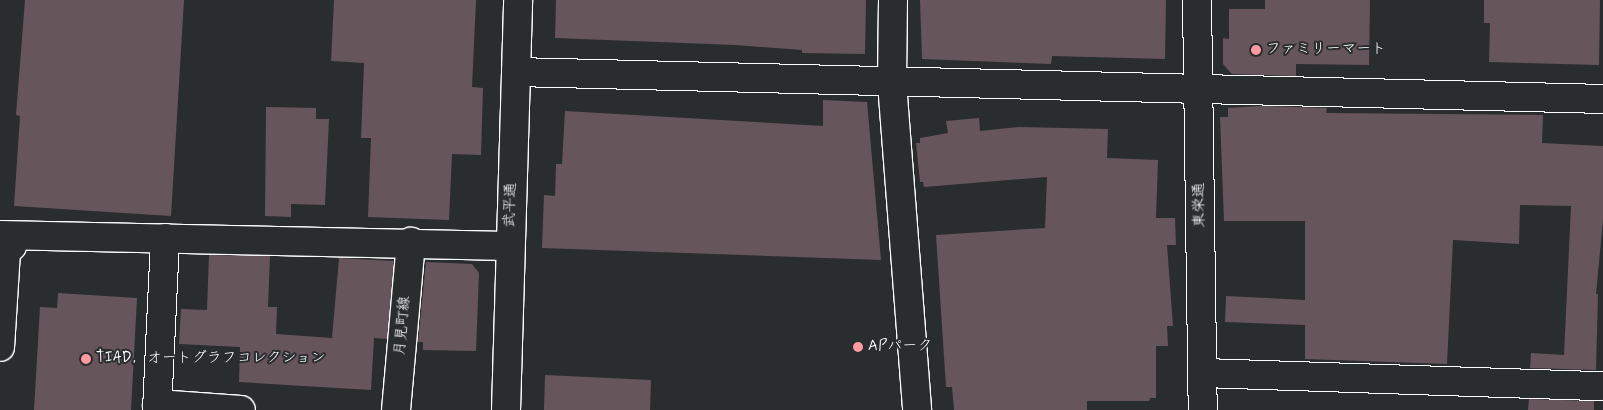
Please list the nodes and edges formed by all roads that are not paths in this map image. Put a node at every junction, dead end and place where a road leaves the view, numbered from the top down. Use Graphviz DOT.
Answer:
graph roads {
  1 [pos="518,0"];
  2 [pos="893,0"];
  3 [pos="1198,0"];
  4 [pos="516,72"];
  5 [pos="892,83"];
  6 [pos="1199,90"];
  7 [pos="1603,99"];
  8 [pos="0,236"];
  9 [pos="165,238"];
  10 [pos="411,242"];
  11 [pos="0,245"];
  12 [pos="510,246"];
  13 [pos="0,347"];
  14 [pos="1203,373"];
  15 [pos="1603,386"];
  16 [pos="157,407"];
  17 [pos="242,410"];
  18 [pos="396,410"];
  19 [pos="506,410"];
  20 [pos="917,410"];
  21 [pos="1203,410"];
  1 -- 4 [label="street, 武平通"];
  2 -- 5 [label="street"];
  3 -- 6 [label="street, 東栄通"];
  4 -- 5 [label="street"];
  4 -- 12 [label="street, 武平通"];
  5 -- 6 [label="street"];
  5 -- 20 [label="street"];
  6 -- 7 [label="street"];
  6 -- 14 [label="street, 東栄通"];
  8 -- 9 [label="street"];
  9 -- 10 [label="street"];
  9 -- 16 [label="street"];
  10 -- 12 [label="street"];
  10 -- 18 [label="street, 月見町線"];
  11 -- 13 [label="street"];
  12 -- 19 [label="street, 武平通"];
  14 -- 15 [label="street"];
  14 -- 21 [label="street, 東栄通"];
  16 -- 17 [label="street"];
}
